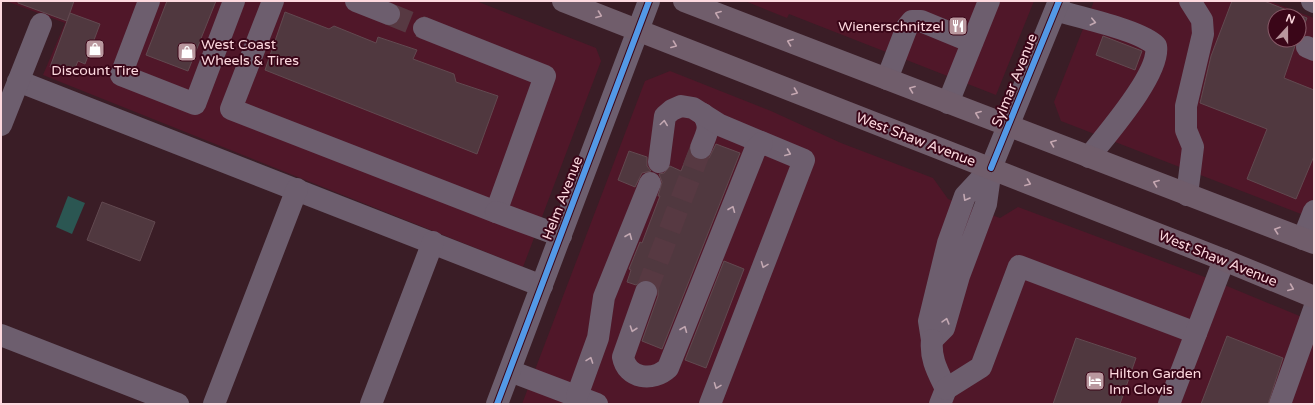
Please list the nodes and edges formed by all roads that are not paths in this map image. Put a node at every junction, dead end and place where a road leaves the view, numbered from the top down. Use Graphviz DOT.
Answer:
graph roads {
  1 [pos="148,1"];
  2 [pos="234,1"];
  3 [pos="273,1"];
  4 [pos="356,1"];
  5 [pos="563,1"];
  6 [pos="649,1"];
  7 [pos="684,1"];
  8 [pos="989,1"];
  9 [pos="1190,1"];
  10 [pos="1058,6"];
  11 [pos="388,14"];
  12 [pos="41,24"];
  13 [pos="424,28"];
  14 [pos="638,30"];
  15 [pos="972,42"];
  16 [pos="887,79"];
  17 [pos="18,81"];
  18 [pos="948,103"];
  19 [pos="703,114"];
  20 [pos="1,125"];
  21 [pos="1009,126"];
  22 [pos="762,143"];
  23 [pos="701,148"];
  24 [pos="1089,157"];
  25 [pos="659,162"];
  26 [pos="991,168"];
  27 [pos="650,183"];
  28 [pos="296,189"];
  29 [pos="1187,195"];
  30 [pos="1314,211"];
  31 [pos="496,212"];
  32 [pos="561,236"];
  33 [pos="1309,241"];
  34 [pos="432,242"];
  35 [pos="1224,260"];
  36 [pos="542,286"];
  37 [pos="646,292"];
  38 [pos="1314,297"];
  39 [pos="1314,308"];
  40 [pos="1196,333"];
  41 [pos="1,335"];
  42 [pos="510,371"];
  43 [pos="577,396"];
  44 [pos="943,396"];
  45 [pos="178,404"];
  46 [pos="214,404"];
  47 [pos="371,404"];
  48 [pos="497,404"];
  49 [pos="597,404"];
  50 [pos="710,404"];
  51 [pos="1169,404"];
  52 [pos="1280,404"];
  1 -- 2 [label="street"];
  3 -- 31 [label="street"];
  4 -- 11 [label="street"];
  5 -- 14 [label="main road, West Shaw Avenue, one-way"];
  6 -- 14 [label="street, Helm Avenue"];
  16 -- 7 [label="main road, one-way"];
  8 -- 15 [label="street"];
  9 -- 29 [label="street"];
  10 -- 21 [label="street, Sylmar Avenue"];
  10 -- 24 [label="street, one-way"];
  12 -- 17 [label="street"];
  13 -- 31 [label="street"];
  14 -- 26 [label="main road, West Shaw Avenue, one-way"];
  14 -- 32 [label="street, Helm Avenue"];
  15 -- 16 [label="street"];
  15 -- 18 [label="street"];
  18 -- 16 [label="main road, one-way"];
  17 -- 20 [label="street"];
  17 -- 28 [label="street"];
  21 -- 18 [label="main road, one-way"];
  19 -- 22 [label="street"];
  19 -- 23 [label="street"];
  25 -- 19 [label="street, one-way"];
  24 -- 21 [label="main road, one-way"];
  21 -- 26 [label="street, Sylmar Avenue"];
  37 -- 22 [label="street, one-way"];
  22 -- 50 [label="street, one-way"];
  29 -- 24 [label="main road, one-way"];
  26 -- 35 [label="main road, West Shaw Avenue, one-way"];
  26 -- 44 [label="street, Sylmar Avenue"];
  43 -- 27 [label="street, one-way"];
  28 -- 34 [label="street"];
  28 -- 46 [label="street"];
  33 -- 29 [label="main road, one-way"];
  30 -- 33 [label="street"];
  31 -- 32 [label="street"];
  32 -- 36 [label="street, Helm Avenue"];
  34 -- 36 [label="street"];
  34 -- 47 [label="street"];
  35 -- 38 [label="main road, West Shaw Avenue, one-way"];
  35 -- 40 [label="street"];
  36 -- 42 [label="street, Helm Avenue"];
  39 -- 52 [label="street"];
  40 -- 44 [label="street"];
  40 -- 51 [label="street"];
  41 -- 45 [label="street"];
  42 -- 43 [label="street"];
  42 -- 48 [label="street, Helm Avenue"];
  43 -- 49 [label="street"];
}
